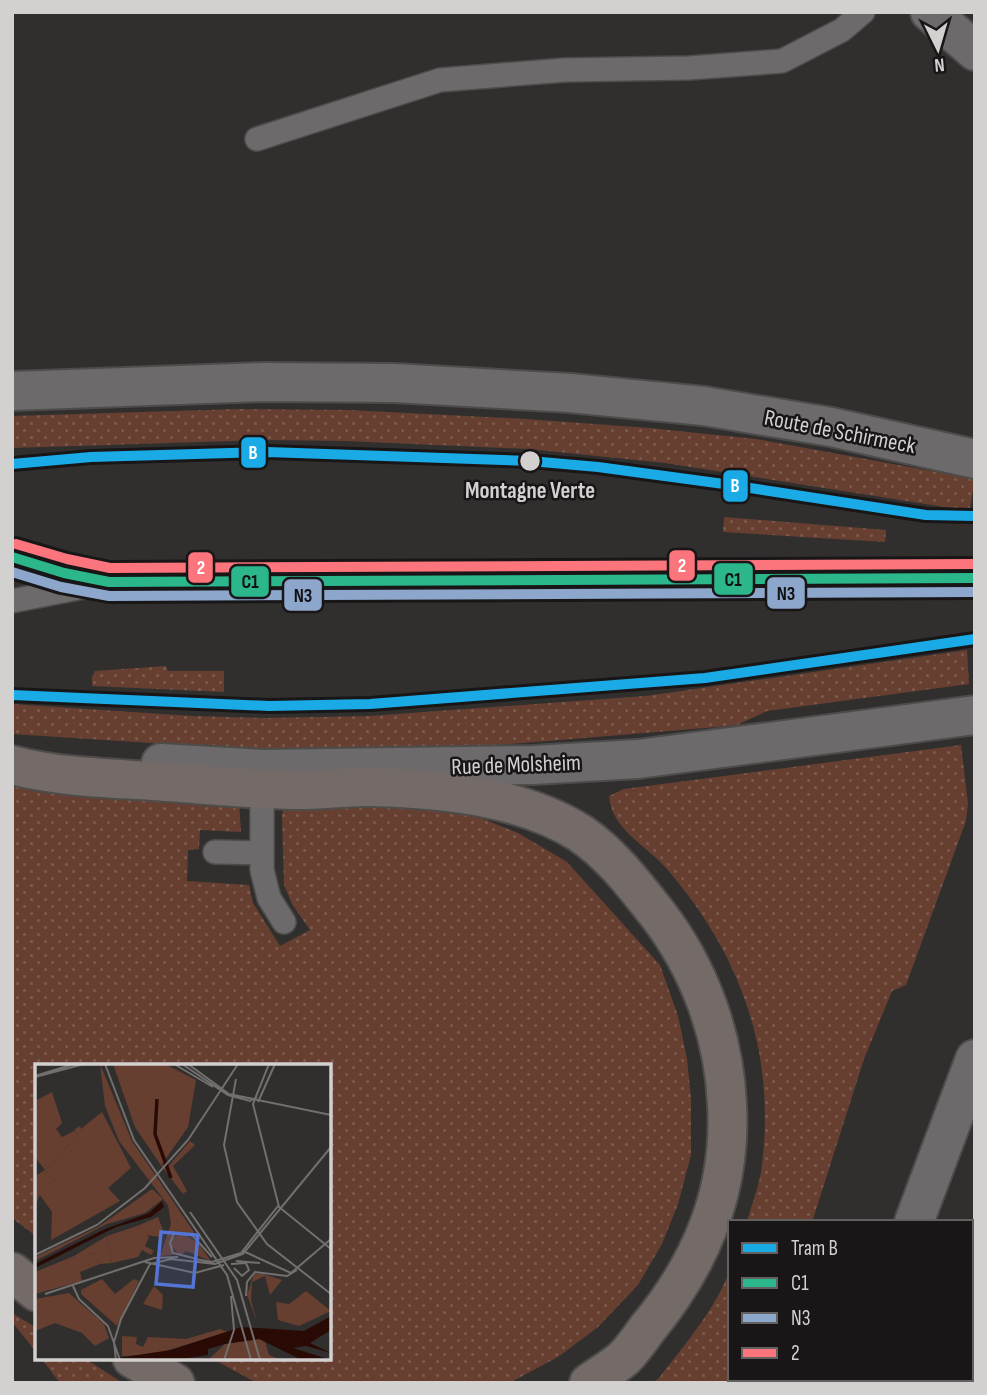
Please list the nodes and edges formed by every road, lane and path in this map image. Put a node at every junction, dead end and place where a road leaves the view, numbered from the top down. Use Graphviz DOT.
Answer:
graph roads {
  1 [pos="863,12"];
  2 [pos="930,12"];
  3 [pos="975,51"];
  4 [pos="257,139"];
  5 [pos="12,391"];
  6 [pos="975,459"];
  7 [pos="12,557"];
  8 [pos="975,578"];
  9 [pos="110,582"];
  10 [pos="12,601"];
  11 [pos="975,715"];
  12 [pos="12,755"];
  13 [pos="12,765"];
  14 [pos="262,778"];
  15 [pos="215,852"];
  16 [pos="262,853"];
  17 [pos="284,922"];
  18 [pos="975,1059"];
  19 [pos="915,1220"];
  20 [pos="12,1272"];
  21 [pos="35,1290"];
  22 [pos="135,1360"];
  23 [pos="175,1383"];
  24 [pos="589,1383"];
  1 -- 4 [label="lane"];
  2 -- 3 [label="main road"];
  5 -- 6 [label="main road, Route de Schirmeck"];
  7 -- 9 [label="lane"];
  8 -- 9 [label="lane"];
  9 -- 10 [label="lane"];
  11 -- 14 [label="main road, Rue de Molsheim"];
  12 -- 14 [label="main road, Rue de Molsheim"];
  13 -- 14 [label="highway"];
  14 -- 16 [label="lane"];
  14 -- 24 [label="highway"];
  15 -- 16 [label="lane"];
  16 -- 17 [label="lane"];
  18 -- 19 [label="main road"];
  20 -- 21 [label="highway"];
  22 -- 23 [label="highway"];
}
